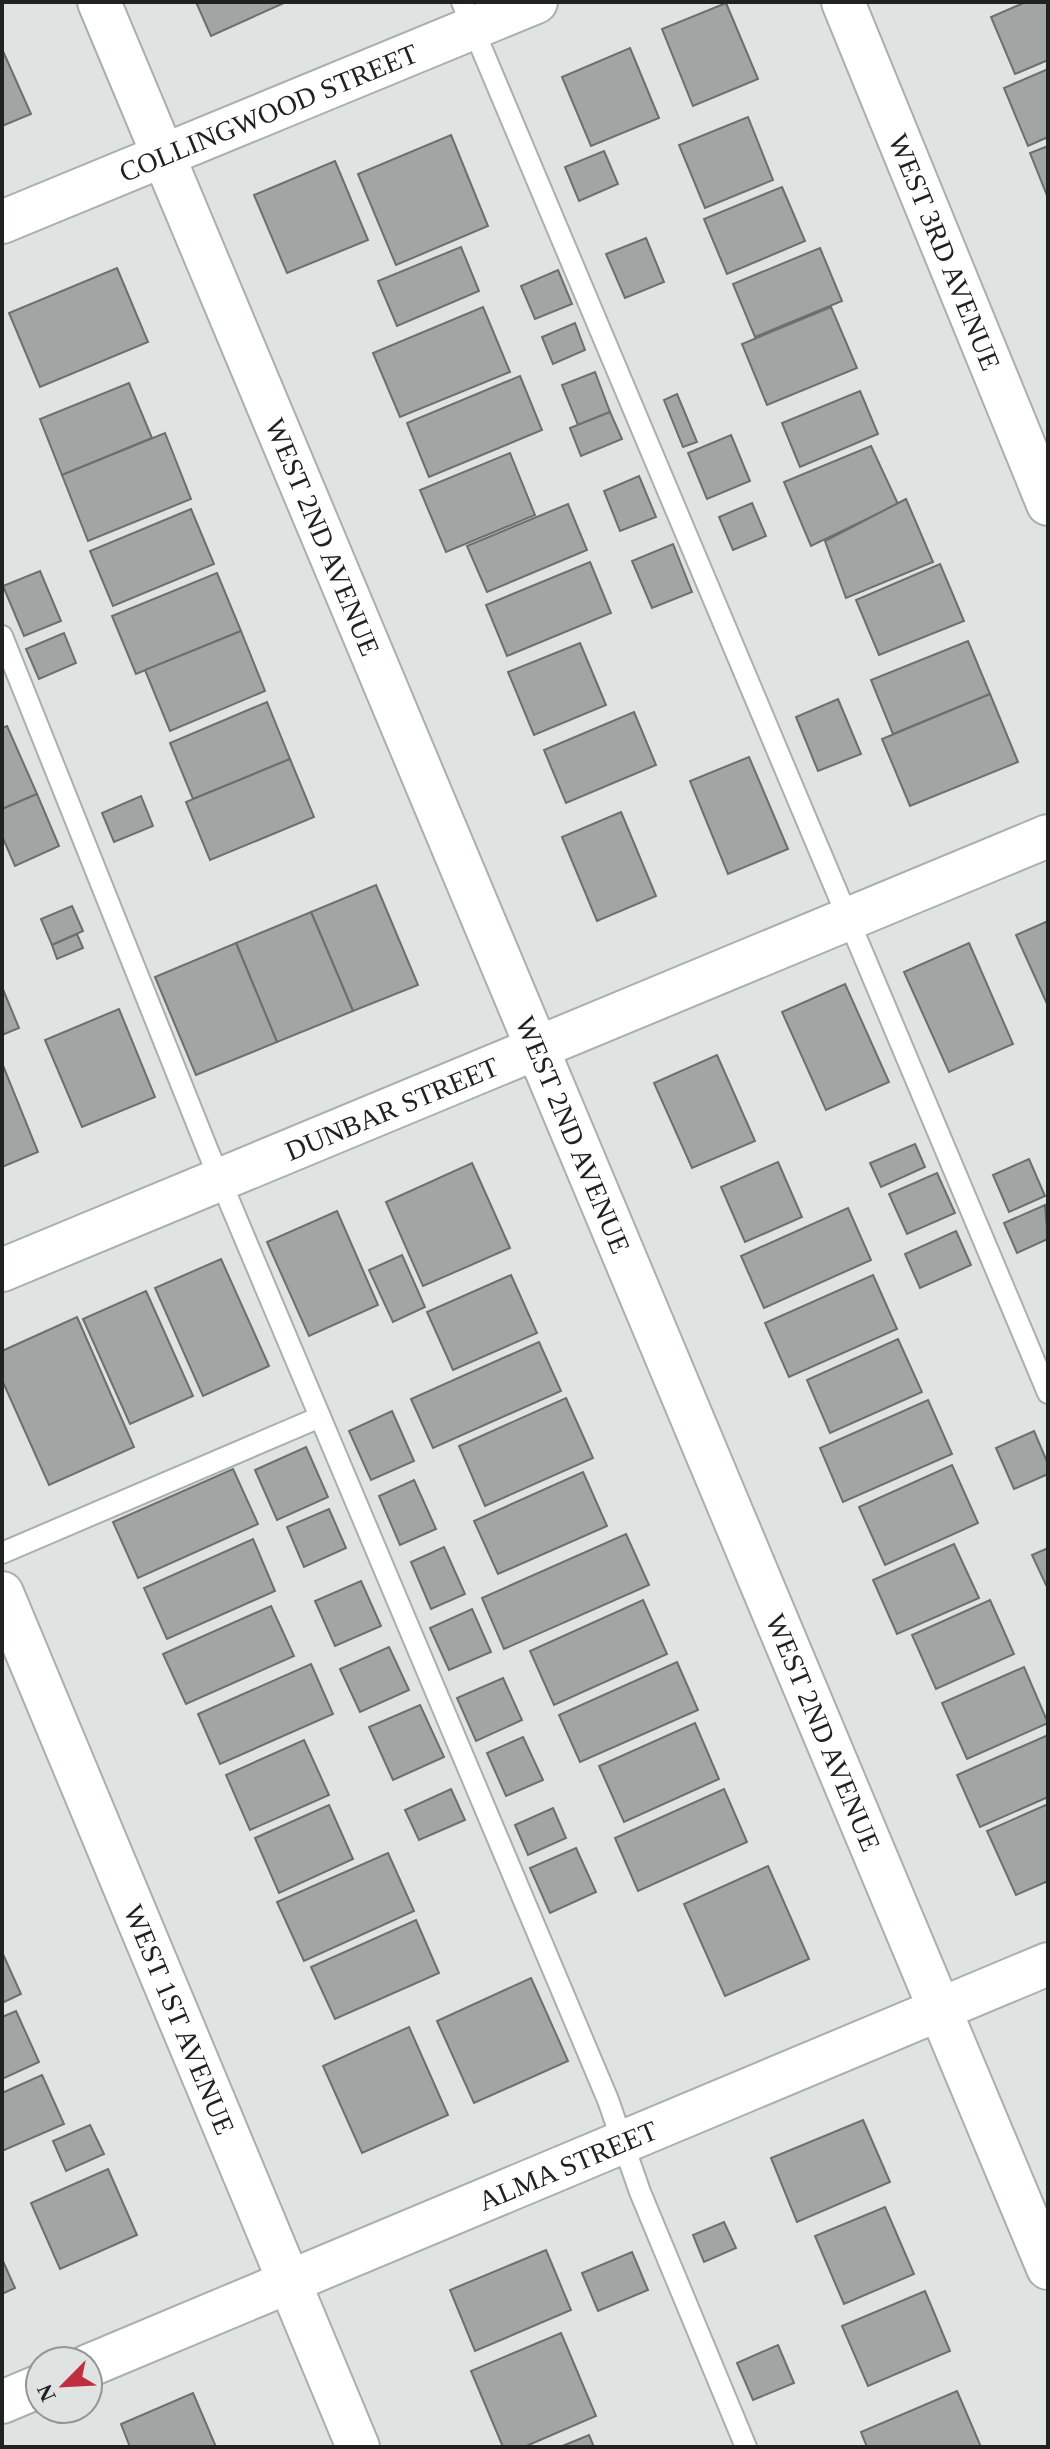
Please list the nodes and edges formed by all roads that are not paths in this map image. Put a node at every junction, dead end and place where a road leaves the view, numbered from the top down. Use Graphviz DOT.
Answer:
graph roads {
  1 [pos="99,2"];
  2 [pos="536,2"];
  3 [pos="843,2"];
  4 [pos="467,15"];
  5 [pos="163,154"];
  6 [pos="2,222"];
  7 [pos="1048,504"];
  8 [pos="2,636"];
  9 [pos="1048,836"];
  10 [pos="850,920"];
  11 [pos="537,1050"];
  12 [pos="219,1179"];
  13 [pos="2,1270"];
  14 [pos="1048,1393"];
  15 [pos="320,1417"];
  16 [pos="2,1553"];
  17 [pos="2,1593"];
  18 [pos="1048,1964"];
  19 [pos="942,2009"];
  20 [pos="623,2142"];
  21 [pos="1048,2268"];
  22 [pos="288,2282"];
  23 [pos="104,2359"];
  24 [pos="24,2393"];
  25 [pos="2,2402"];
  26 [pos="358,2447"];
  27 [pos="746,2447"];
  1 -- 5 [label="street, WEST 2ND AVENUE"];
  2 -- 4 [label="street, COLLINGWOOD STREET"];
  3 -- 7 [label="street, WEST 3RD AVENUE"];
  4 -- 5 [label="street, COLLINGWOOD STREET"];
  4 -- 10 [label="lane"];
  5 -- 6 [label="street, COLLINGWOOD STREET"];
  5 -- 11 [label="street, WEST 2ND AVENUE"];
  8 -- 12 [label="lane"];
  9 -- 10 [label="street, DUNBAR STREET"];
  10 -- 11 [label="street, DUNBAR STREET"];
  10 -- 14 [label="lane"];
  11 -- 12 [label="street, DUNBAR STREET"];
  11 -- 19 [label="street, WEST 2ND AVENUE"];
  12 -- 13 [label="street, DUNBAR STREET"];
  12 -- 15 [label="lane"];
  15 -- 16 [label="lane"];
  15 -- 20 [label="lane"];
  17 -- 22 [label="street, WEST 1ST AVENUE"];
  18 -- 19 [label="street, ALMA STREET"];
  19 -- 20 [label="street, ALMA STREET"];
  19 -- 21 [label="street, WEST 2ND AVENUE"];
  20 -- 22 [label="street, ALMA STREET"];
  20 -- 27 [label="lane"];
  22 -- 23 [label="street, ALMA STREET"];
  22 -- 26 [label="street, WEST 1ST AVENUE"];
  24 -- 25 [label="street"];
}
